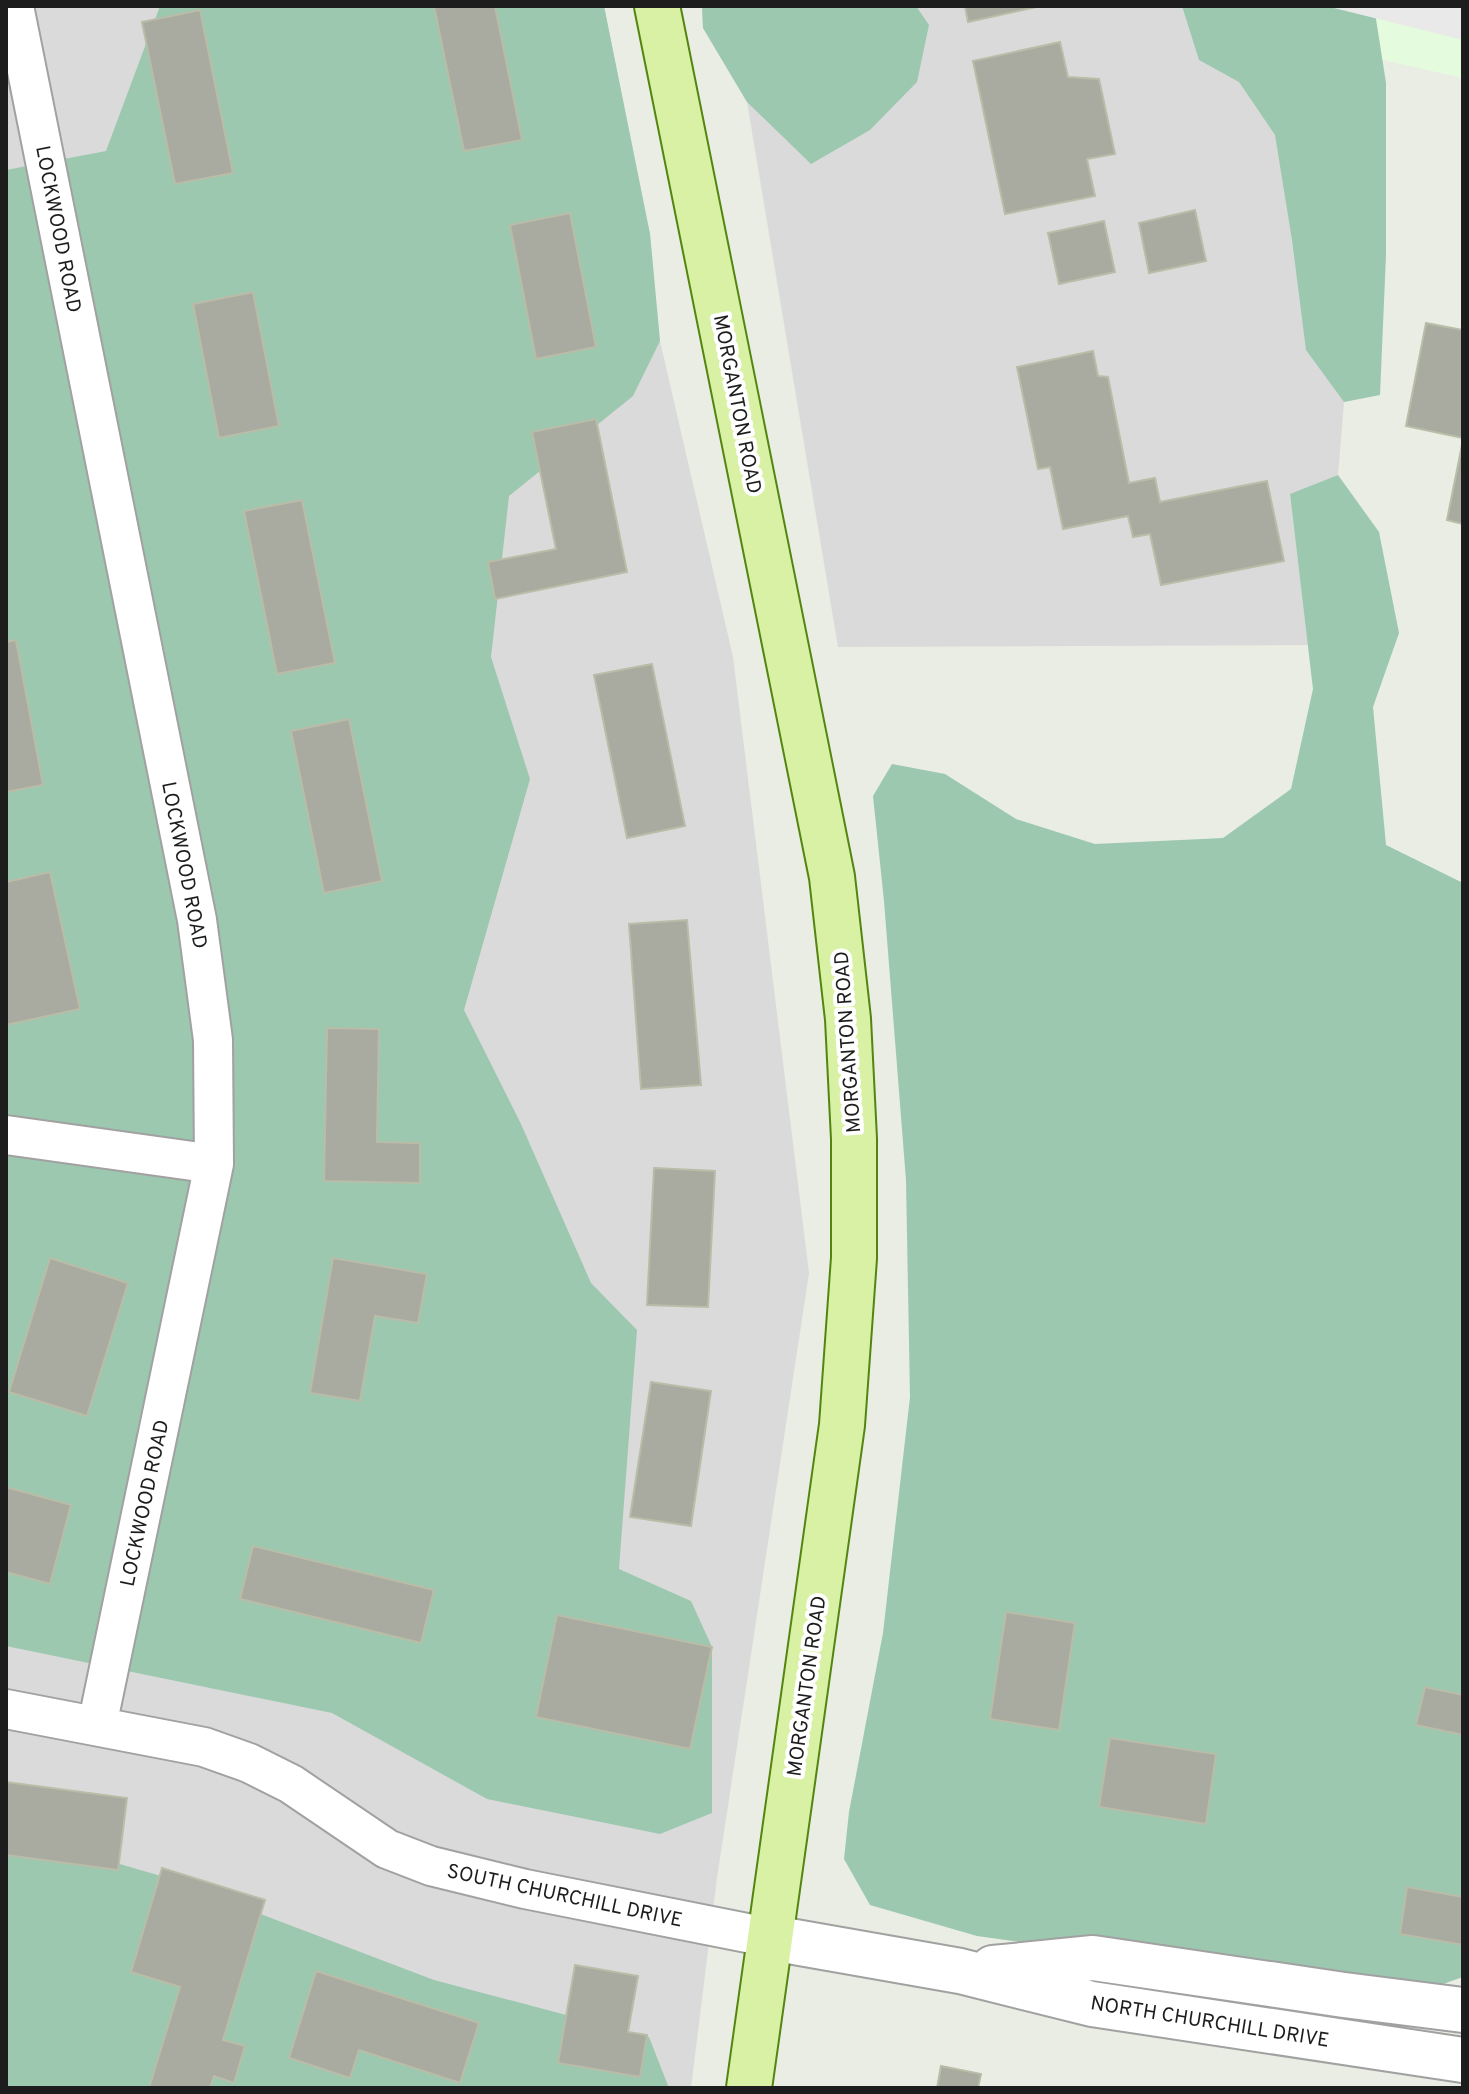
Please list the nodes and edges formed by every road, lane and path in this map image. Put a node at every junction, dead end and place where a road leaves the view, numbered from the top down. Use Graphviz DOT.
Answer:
graph roads {
  1 [pos="14,6"];
  2 [pos="657,6"];
  3 [pos="6,1135"];
  4 [pos="214,1164"];
  5 [pos="6,1709"];
  6 [pos="97,1726"];
  7 [pos="772,1938"];
  8 [pos="960,1971"];
  9 [pos="1463,2010"];
  10 [pos="1463,2060"];
  11 [pos="749,2088"];
  1 -- 4 [label="street, LOCKWOOD ROAD"];
  2 -- 7 [label="main road, MORGANTON ROAD"];
  3 -- 4 [label="street"];
  4 -- 6 [label="street, LOCKWOOD ROAD"];
  5 -- 6 [label="street, SOUTH CHURCHILL DRIVE"];
  6 -- 7 [label="street, SOUTH CHURCHILL DRIVE"];
  7 -- 8 [label="street, NORTH CHURCHILL DRIVE"];
  7 -- 11 [label="main road, MORGANTON ROAD"];
  8 -- 9 [label="street, NORTH CHURCHILL DRIVE"];
  8 -- 10 [label="street, NORTH CHURCHILL DRIVE"];
}
